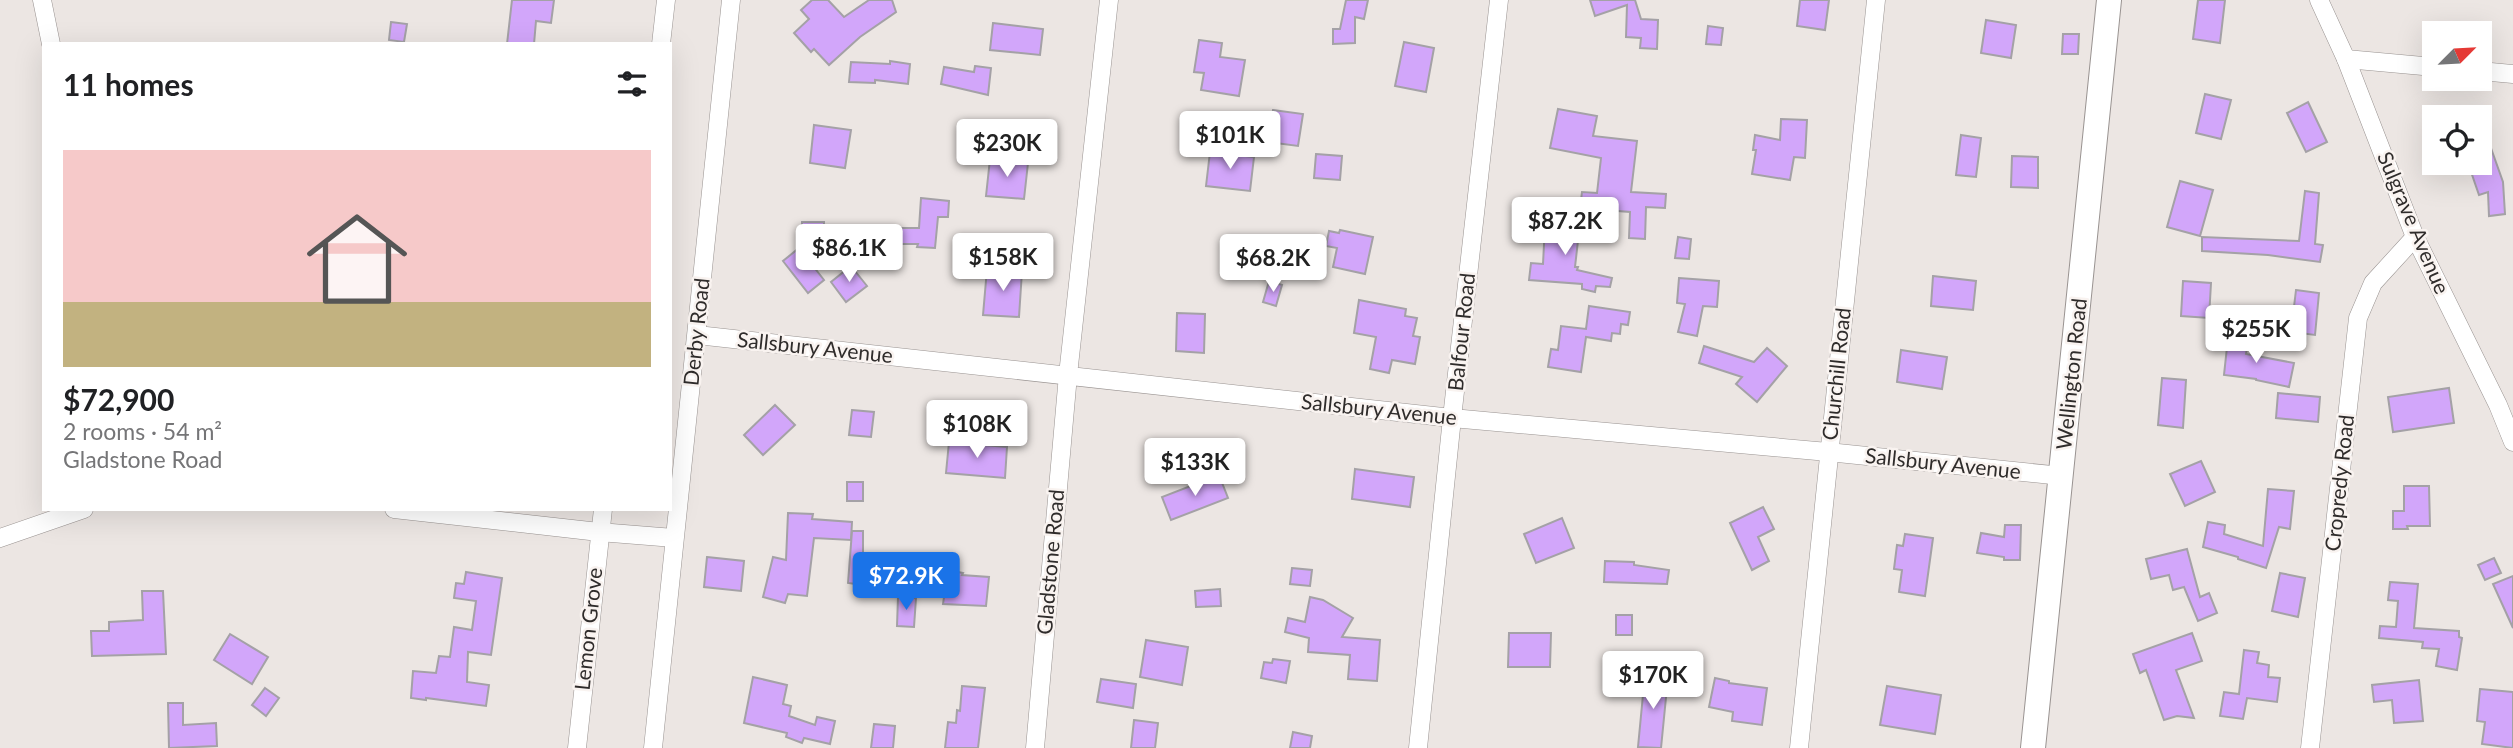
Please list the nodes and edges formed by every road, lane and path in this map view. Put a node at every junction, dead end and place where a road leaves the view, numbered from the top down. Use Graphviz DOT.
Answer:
graph roads {
  1 [pos="42,0"];
  2 [pos="666,0"];
  3 [pos="731,0"];
  4 [pos="1109,0"];
  5 [pos="1499,0"];
  6 [pos="1876,0"];
  7 [pos="2109,0"];
  8 [pos="2319,0"];
  9 [pos="51,42"];
  10 [pos="661,42"];
  11 [pos="2346,59"];
  12 [pos="2422,66"];
  13 [pos="2492,72"];
  14 [pos="2513,74"];
  15 [pos="2415,237"];
  16 [pos="697,335"];
  17 [pos="1068,375"];
  18 [pos="2505,404"];
  19 [pos="1452,418"];
  20 [pos="2513,442"];
  21 [pos="1828,452"];
  22 [pos="2062,476"];
  23 [pos="78,511"];
  24 [pos="412,511"];
  25 [pos="603,511"];
  26 [pos="599,532"];
  27 [pos="0,538"];
  28 [pos="674,538"];
  29 [pos="577,748"];
  30 [pos="653,748"];
  31 [pos="1035,748"];
  32 [pos="1418,748"];
  33 [pos="1799,748"];
  34 [pos="2033,748"];
  35 [pos="2310,748"];
  1 -- 9 [label="street"];
  2 -- 10 [label="street"];
  3 -- 16 [label="street, Derby Road"];
  4 -- 17 [label="street, Gladstone Road"];
  5 -- 19 [label="street, Balfour Road"];
  6 -- 21 [label="street, Churchill Road"];
  7 -- 22 [label="main road, Wellington Road"];
  8 -- 11 [label="street, Sulgrave Avenue"];
  11 -- 12 [label="street"];
  11 -- 15 [label="street, Sulgrave Avenue"];
  13 -- 14 [label="street"];
  15 -- 18 [label="street, Sulgrave Avenue"];
  15 -- 35 [label="street, Cropredy Road"];
  16 -- 17 [label="street, Sallsbury Avenue"];
  16 -- 28 [label="street, Derby Road"];
  17 -- 19 [label="street, Sallsbury Avenue"];
  17 -- 31 [label="street, Gladstone Road"];
  18 -- 20 [label="street, Sulgrave Avenue"];
  19 -- 21 [label="street, Sallsbury Avenue"];
  19 -- 32 [label="street, Balfour Road"];
  21 -- 22 [label="street, Sallsbury Avenue"];
  21 -- 33 [label="street, Churchill Road"];
  22 -- 34 [label="main road, Wellington Road"];
  23 -- 27 [label="street"];
  24 -- 26 [label="street"];
  25 -- 26 [label="street, Lemon Grove"];
  26 -- 28 [label="street"];
  26 -- 29 [label="street, Lemon Grove"];
  28 -- 30 [label="street, Derby Road"];
}
